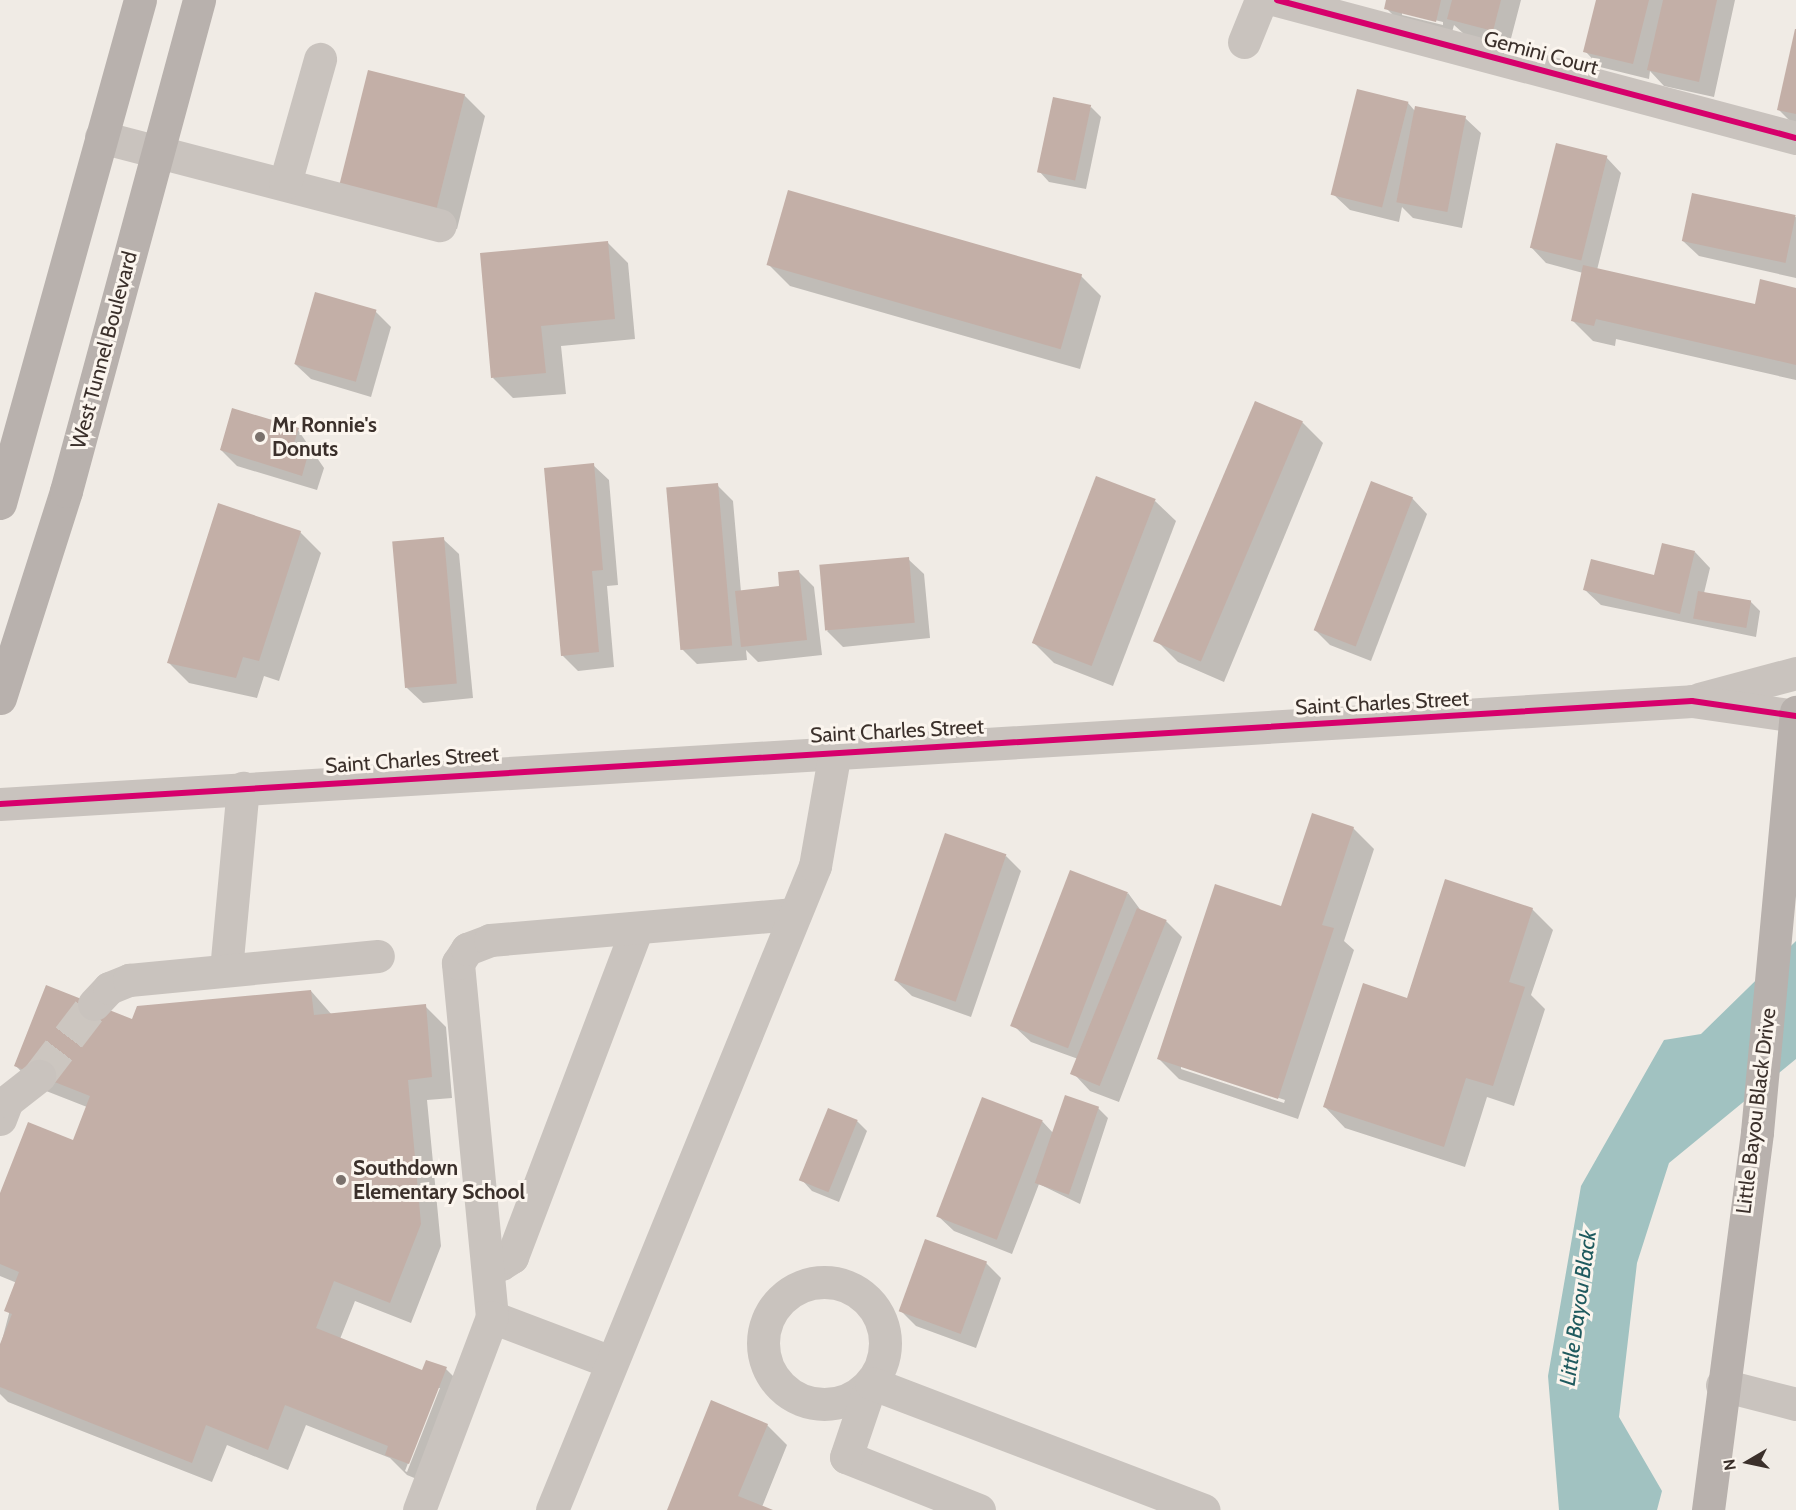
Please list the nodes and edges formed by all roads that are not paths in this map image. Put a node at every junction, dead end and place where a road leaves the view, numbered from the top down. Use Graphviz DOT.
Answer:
graph roads {
  1 [pos="140,0"];
  2 [pos="199,0"];
  3 [pos="1261,0"];
  4 [pos="1277,0"];
  5 [pos="1244,42"];
  6 [pos="320,59"];
  7 [pos="101,137"];
  8 [pos="1796,138"];
  9 [pos="159,149"];
  10 [pos="285,183"];
  11 [pos="440,225"];
  12 [pos="0,503"];
  13 [pos="1796,673"];
  14 [pos="0,698"];
  15 [pos="1692,701"];
  16 [pos="1796,714"];
  17 [pos="835,751"];
  18 [pos="243,788"];
  19 [pos="0,804"];
  20 [pos="795,914"];
  21 [pos="637,928"];
  22 [pos="378,956"];
  23 [pos="226,970"];
  24 [pos="94,1004"];
  25 [pos="39,1076"];
  26 [pos="0,1119"];
  27 [pos="488,1262"];
  28 [pos="492,1317"];
  29 [pos="608,1361"];
  30 [pos="1722,1385"];
  31 [pos="1796,1404"];
  32 [pos="419,1510"];
  33 [pos="552,1510"];
  34 [pos="979,1510"];
  35 [pos="1204,1510"];
  36 [pos="1708,1510"];
  1 -- 7 [label="main road"];
  2 -- 9 [label="main road, West Tunnel Boulevard"];
  3 -- 5 [label="street"];
  4 -- 8 [label="street, Gemini Court"];
  6 -- 10 [label="street"];
  7 -- 9 [label="street"];
  7 -- 12 [label="main road"];
  9 -- 10 [label="street"];
  9 -- 14 [label="main road, West Tunnel Boulevard"];
  10 -- 11 [label="street"];
  13 -- 15 [label="street"];
  15 -- 16 [label="street, Saint Charles Street"];
  15 -- 17 [label="street, Saint Charles Street"];
  16 -- 30 [label="main road, Little Bayou Black Drive"];
  17 -- 18 [label="street, Saint Charles Street"];
  17 -- 20 [label="street"];
  18 -- 19 [label="street, Saint Charles Street"];
  18 -- 23 [label="street"];
  20 -- 21 [label="street"];
  20 -- 29 [label="street"];
  21 -- 27 [label="street"];
  21 -- 27 [label="street"];
  22 -- 23 [label="street"];
  23 -- 24 [label="street"];
  25 -- 26 [label="street"];
  27 -- 28 [label="street"];
  28 -- 29 [label="street"];
  28 -- 32 [label="street"];
  29 -- 33 [label="street"];
  30 -- 31 [label="street"];
  30 -- 36 [label="main road, Little Bayou Black Drive"];
  34 -- 35 [label="street"];
}
